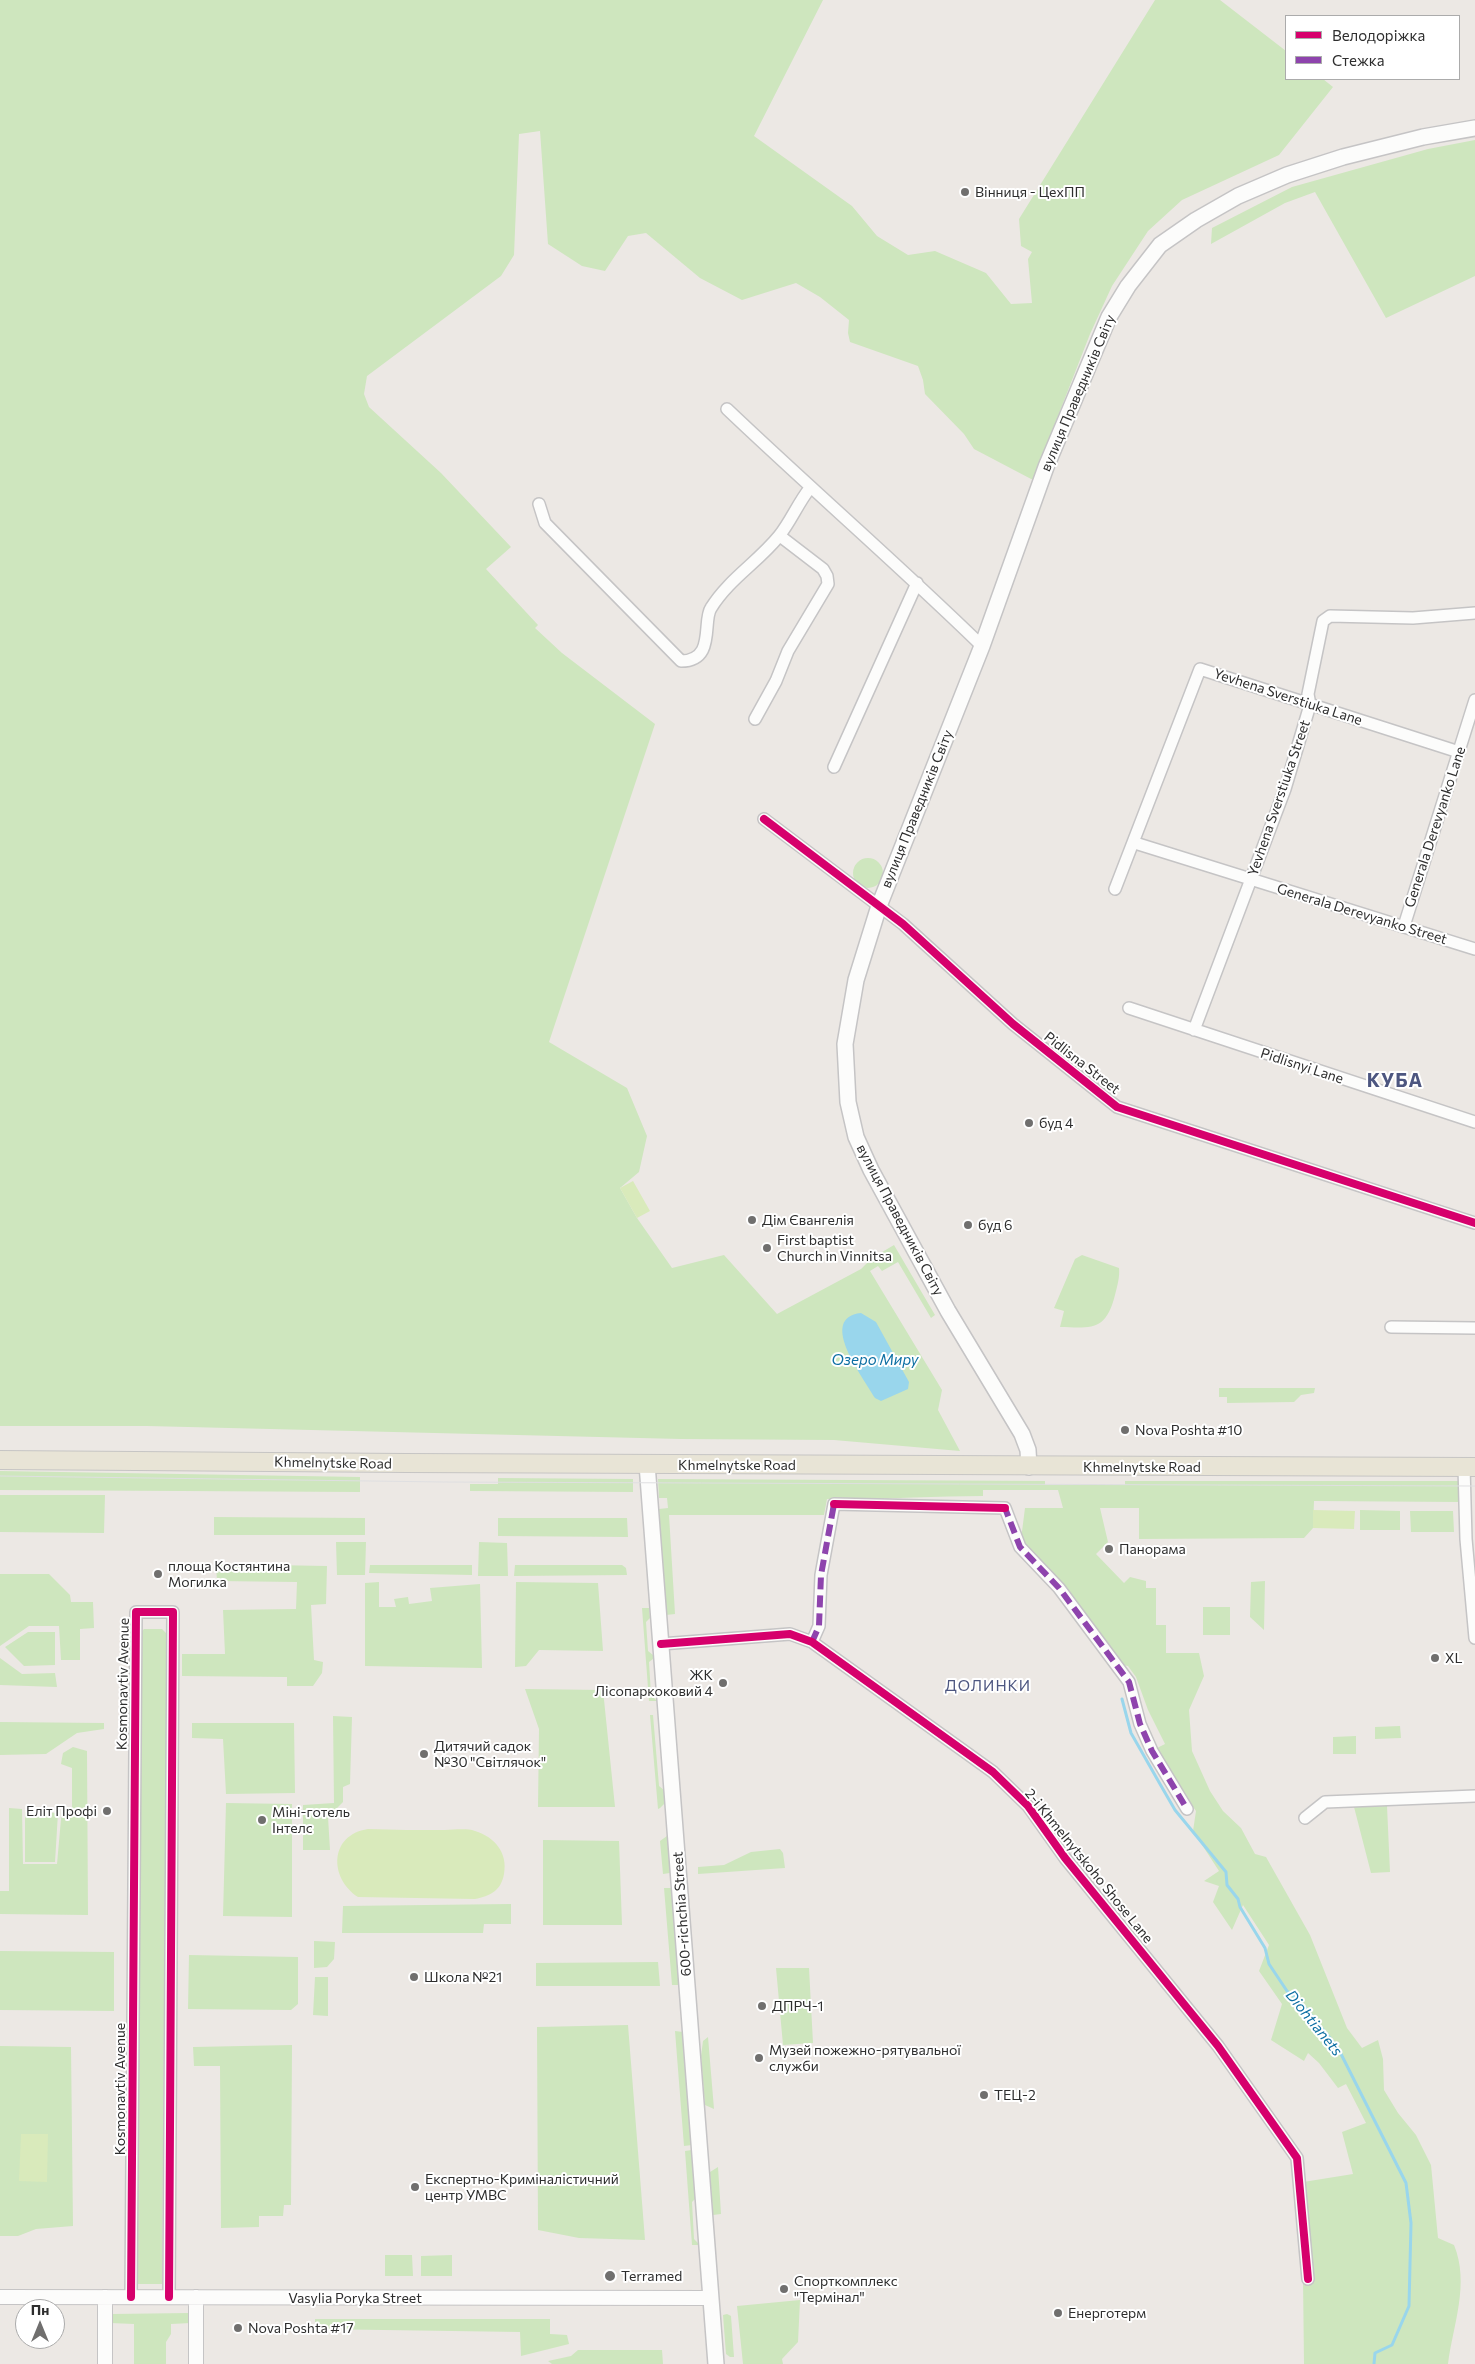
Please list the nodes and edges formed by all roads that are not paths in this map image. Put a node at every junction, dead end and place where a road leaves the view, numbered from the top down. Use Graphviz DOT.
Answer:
graph roads {
  1 [pos="1475,128"];
  2 [pos="727,409"];
  3 [pos="810,488"];
  4 [pos="539,504"];
  5 [pos="780,536"];
  6 [pos="917,584"];
  7 [pos="1475,614"];
  8 [pos="982,646"];
  9 [pos="1475,700"];
  10 [pos="1310,705"];
  11 [pos="755,719"];
  12 [pos="1459,752"];
  13 [pos="834,767"];
  14 [pos="764,819"];
  15 [pos="1135,843"];
  16 [pos="1251,880"];
  17 [pos="1115,889"];
  18 [pos="879,906"];
  19 [pos="1404,926"];
  20 [pos="1475,949"];
  21 [pos="1129,1008"];
  22 [pos="1194,1030"];
  23 [pos="1475,1122"];
  24 [pos="1475,1223"];
  25 [pos="1391,1327"];
  26 [pos="1475,1328"];
  27 [pos="0,1460"];
  28 [pos="647,1464"];
  29 [pos="1029,1466"];
  30 [pos="1470,1467"];
  31 [pos="1475,1638"];
  32 [pos="812,1642"];
  33 [pos="661,1644"];
  34 [pos="1475,1796"];
  35 [pos="1187,1809"];
  36 [pos="1305,1818"];
  37 [pos="1308,2279"];
  38 [pos="0,2297"];
  39 [pos="105,2297"];
  40 [pos="131,2297"];
  41 [pos="169,2297"];
  42 [pos="196,2297"];
  43 [pos="711,2298"];
  44 [pos="105,2364"];
  45 [pos="196,2364"];
  46 [pos="716,2364"];
  1 -- 8 [label="main road, вулиця Праведників Світу"];
  2 -- 3 [label="street"];
  3 -- 5 [label="street"];
  3 -- 6 [label="street"];
  4 -- 5 [label="street"];
  5 -- 11 [label="street"];
  6 -- 8 [label="street"];
  6 -- 13 [label="street"];
  7 -- 10 [label="street, Yevhena Sverstiuka Street"];
  8 -- 18 [label="main road, вулиця Праведників Світу"];
  9 -- 12 [label="street, Generala Derevyanko Lane"];
  10 -- 12 [label="street, Yevhena Sverstiuka Lane"];
  10 -- 15 [label="street, Yevhena Sverstiuka Lane"];
  10 -- 16 [label="street, Yevhena Sverstiuka Street"];
  12 -- 19 [label="street, Generala Derevyanko Lane"];
  14 -- 18 [label="street, Pidlisna Street"];
  15 -- 16 [label="street, Generala Derevyanko Street"];
  15 -- 17 [label="street, Yevhena Sverstiuka Lane"];
  16 -- 19 [label="street, Generala Derevyanko Street"];
  16 -- 22 [label="street, Yevhena Sverstiuka Street"];
  18 -- 24 [label="street, Pidlisna Street"];
  18 -- 29 [label="main road, вулиця Праведників Світу"];
  19 -- 20 [label="street, Generala Derevyanko Street"];
  21 -- 22 [label="street, Pidlisnyi Lane"];
  22 -- 23 [label="street, Pidlisnyi Lane"];
  25 -- 26 [label="street"];
  27 -- 28 [label="main road, Khmelnytske Road"];
  28 -- 29 [label="main road, Khmelnytske Road"];
  28 -- 33 [label="main road, 600-richchia Street"];
  29 -- 30 [label="main road, Khmelnytske Road"];
  30 -- 31 [label="street"];
  32 -- 33 [label="street, 2-i Khmelnytskoho Shose Lane"];
  32 -- 35 [label="street"];
  32 -- 37 [label="street, 2-i Khmelnytskoho Shose Lane"];
  33 -- 43 [label="main road, 600-richchia Street"];
  34 -- 36 [label="street"];
  38 -- 39 [label="street, Vasylia Poryka Street"];
  39 -- 40 [label="street, Vasylia Poryka Street"];
  39 -- 44 [label="street"];
  40 -- 41 [label="street, Vasylia Poryka Street"];
  40 -- 41 [label="street, Kosmonavtiv Avenue"];
  41 -- 42 [label="street, Vasylia Poryka Street"];
  42 -- 43 [label="street, Vasylia Poryka Street"];
  42 -- 45 [label="street"];
  43 -- 46 [label="main road, 600-richchia Street"];
}
